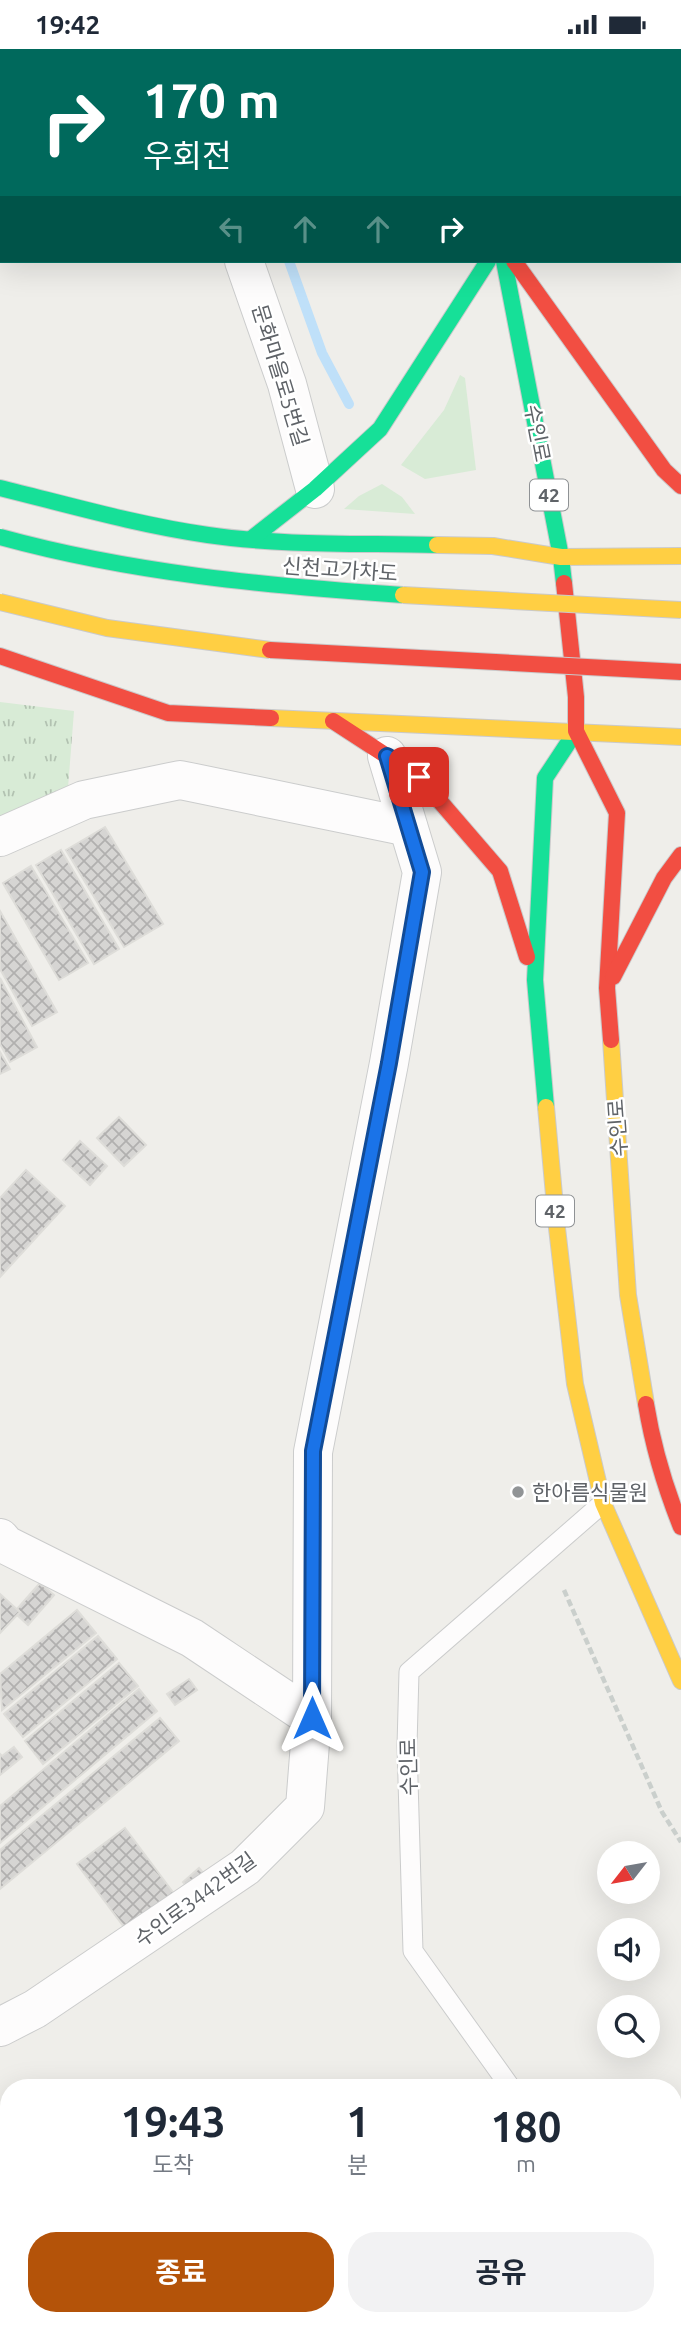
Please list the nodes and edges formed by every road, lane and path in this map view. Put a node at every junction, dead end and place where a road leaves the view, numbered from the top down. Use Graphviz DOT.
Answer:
graph roads {
  1 [pos="245,263"];
  2 [pos="487,263"];
  3 [pos="504,263"];
  4 [pos="515,263"];
  5 [pos="681,486"];
  6 [pos="0,488"];
  7 [pos="316,489"];
  8 [pos="0,537"];
  9 [pos="251,539"];
  10 [pos="561,557"];
  11 [pos="681,557"];
  12 [pos="0,602"];
  13 [pos="681,610"];
  14 [pos="0,656"];
  15 [pos="681,671"];
  16 [pos="334,721"];
  17 [pos="576,731"];
  18 [pos="681,737"];
  19 [pos="387,756"];
  20 [pos="408,827"];
  21 [pos="0,837"];
  22 [pos="681,855"];
  23 [pos="534,980"];
  24 [pos="607,988"];
  25 [pos="603,1503"];
  26 [pos="681,1527"];
  27 [pos="0,1538"];
  28 [pos="564,1590"];
  29 [pos="681,1681"];
  30 [pos="312,1718"];
  31 [pos="681,1842"];
  32 [pos="0,2027"];
  33 [pos="505,2079"];
  1 -- 7 [label="street, 문화마을로5번길"];
  2 -- 7 [label="main road"];
  3 -- 10 [label="main road, 수인로 / 42"];
  4 -- 5 [label="main road"];
  6 -- 9 [label="main road"];
  7 -- 9 [label="main road"];
  8 -- 13 [label="main road, 신천고가차도, bridge"];
  9 -- 10 [label="main road"];
  10 -- 11 [label="main road"];
  10 -- 17 [label="main road, 수인로 / 42"];
  12 -- 15 [label="main road, bridge"];
  14 -- 16 [label="main road"];
  16 -- 17 [label="main road"];
  16 -- 19 [label="main road"];
  17 -- 18 [label="main road"];
  17 -- 23 [label="main road, 42"];
  17 -- 24 [label="main road, 수인로 / 42"];
  19 -- 20 [label="street, 수인로3442번길"];
  19 -- 23 [label="main road"];
  20 -- 21 [label="street"];
  20 -- 30 [label="street, 수인로3442번길"];
  22 -- 24 [label="main road"];
  23 -- 25 [label="main road, 42"];
  24 -- 26 [label="main road, 수인로 / 42"];
  25 -- 29 [label="main road, 42"];
  25 -- 33 [label="lane, 수인로"];
  27 -- 30 [label="street"];
  28 -- 31 [label="path"];
  30 -- 32 [label="street, 수인로3442번길"];
}
